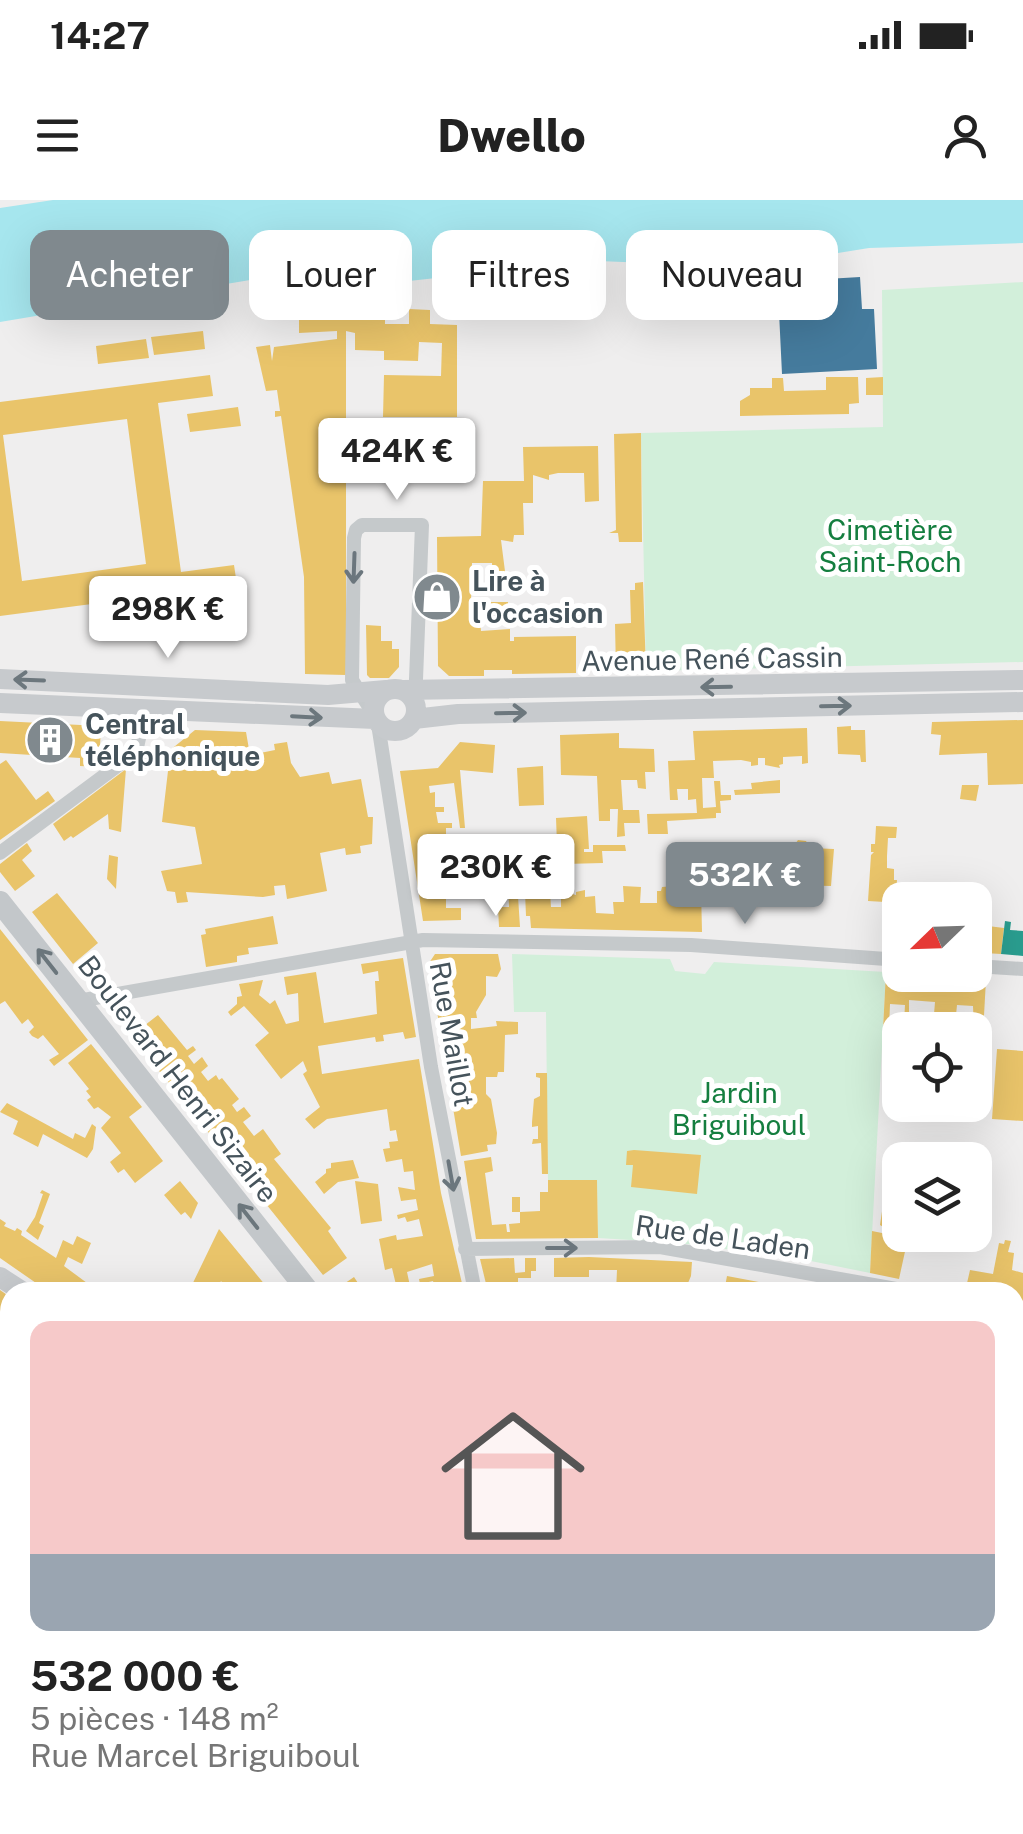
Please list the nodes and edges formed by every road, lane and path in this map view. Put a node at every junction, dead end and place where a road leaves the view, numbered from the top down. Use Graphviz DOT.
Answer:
graph roads {
  1 [pos="0,679"];
  2 [pos="1013,680"];
  3 [pos="356,686"];
  4 [pos="407,699"];
  5 [pos="0,702"];
  6 [pos="1013,702"];
  7 [pos="128,709"];
  8 [pos="375,718"];
  9 [pos="0,853"];
  10 [pos="0,902"];
  11 [pos="410,942"];
  12 [pos="882,959"];
  13 [pos="992,967"];
  14 [pos="1023,969"];
  15 [pos="78,1001"];
  16 [pos="465,1249"];
  17 [pos="301,1282"];
  18 [pos="473,1282"];
  19 [pos="856,1282"];
  3 -- 1 [label="main road, one-way"];
  2 -- 4 [label="main road, Avenue René Cassin, one-way"];
  2 -- 6 [label="main road"];
  3 -- 4 [label="main road"];
  4 -- 3 [label="street, one-way"];
  3 -- 8 [label="street"];
  4 -- 6 [label="main road, Avenue René Cassin, one-way"];
  4 -- 8 [label="main road"];
  4 -- 8 [label="main road"];
  5 -- 7 [label="main road"];
  7 -- 8 [label="main road, one-way"];
  7 -- 9 [label="street"];
  8 -- 11 [label="street, Rue Maillot"];
  15 -- 10 [label="main road, Boulevard Henri Sizaire, one-way"];
  11 -- 12 [label="street"];
  11 -- 15 [label="street"];
  11 -- 16 [label="street, Rue Maillot, one-way"];
  13 -- 14 [label="street"];
  17 -- 15 [label="main road, Boulevard Henri Sizaire, one-way"];
  16 -- 18 [label="street, Rue Maillot"];
  16 -- 19 [label="street, Rue de Laden, one-way"];
}
